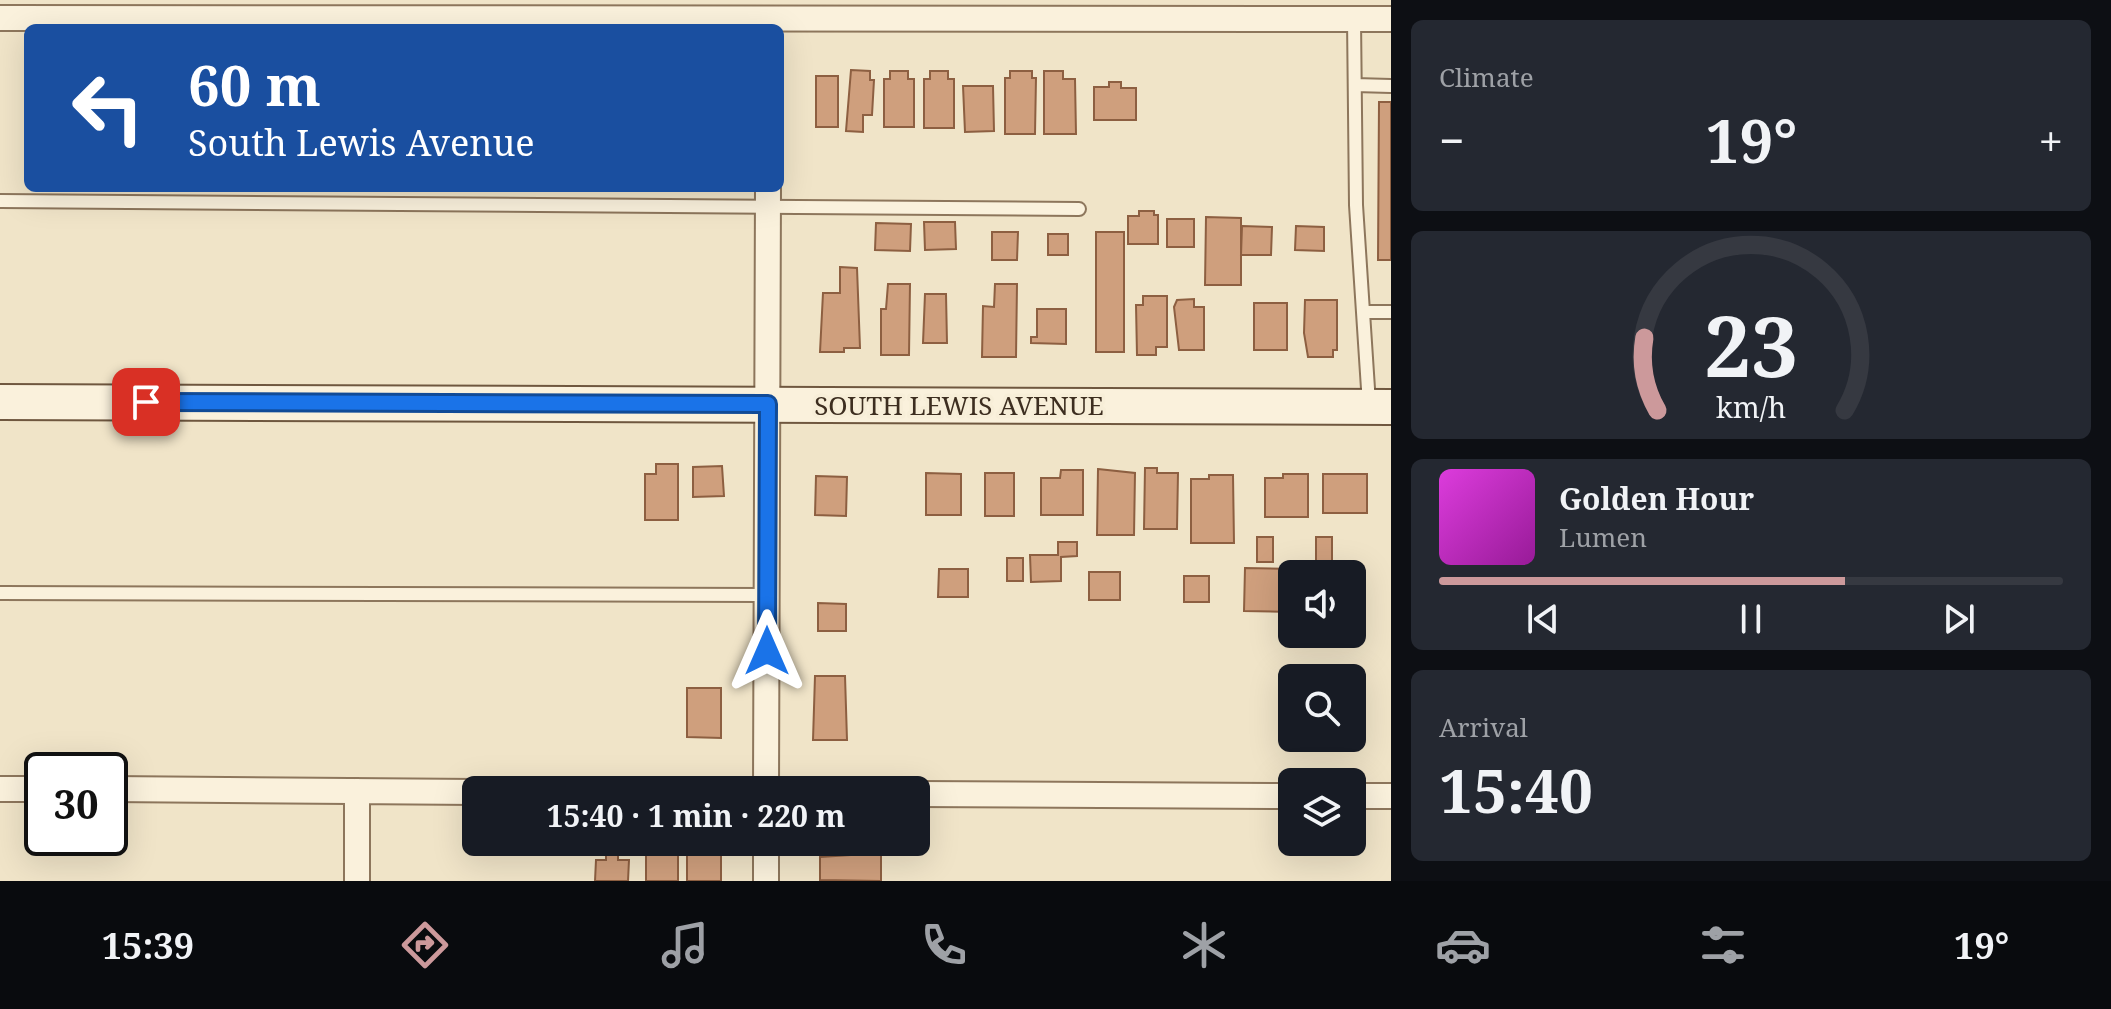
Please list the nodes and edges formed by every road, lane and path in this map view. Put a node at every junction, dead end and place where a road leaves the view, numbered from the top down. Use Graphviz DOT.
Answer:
graph roads {
  1 [pos="418,10"];
  2 [pos="769,16"];
  3 [pos="0,18"];
  4 [pos="1354,19"];
  5 [pos="1391,19"];
  6 [pos="1355,85"];
  7 [pos="1391,86"];
  8 [pos="768,199"];
  9 [pos="0,201"];
  10 [pos="1079,209"];
  11 [pos="1364,312"];
  12 [pos="1391,312"];
  13 [pos="0,402"];
  14 [pos="768,404"];
  15 [pos="1380,407"];
  16 [pos="0,593"];
  17 [pos="767,595"];
  18 [pos="766,776"];
  19 [pos="0,789"];
  20 [pos="24,789"];
  21 [pos="128,789"];
  22 [pos="357,791"];
  23 [pos="462,792"];
  24 [pos="930,794"];
  25 [pos="1278,796"];
  26 [pos="1366,796"];
  27 [pos="1391,796"];
  28 [pos="766,856"];
  29 [pos="357,881"];
  30 [pos="766,881"];
  1 -- 2 [label="street"];
  1 -- 3 [label="street"];
  2 -- 4 [label="street"];
  4 -- 5 [label="street"];
  4 -- 6 [label="lane"];
  6 -- 7 [label="lane"];
  6 -- 11 [label="lane"];
  8 -- 9 [label="lane"];
  8 -- 10 [label="lane"];
  8 -- 14 [label="street"];
  11 -- 12 [label="lane"];
  11 -- 15 [label="lane"];
  13 -- 14 [label="main road, SOUTH LEWIS AVENUE"];
  14 -- 15 [label="main road, SOUTH LEWIS AVENUE"];
  14 -- 17 [label="street"];
  16 -- 17 [label="lane"];
  17 -- 18 [label="street"];
  19 -- 20 [label="street"];
  21 -- 22 [label="street"];
  22 -- 23 [label="street"];
  22 -- 29 [label="street"];
  24 -- 25 [label="street"];
  26 -- 27 [label="street"];
  28 -- 30 [label="street"];
}
